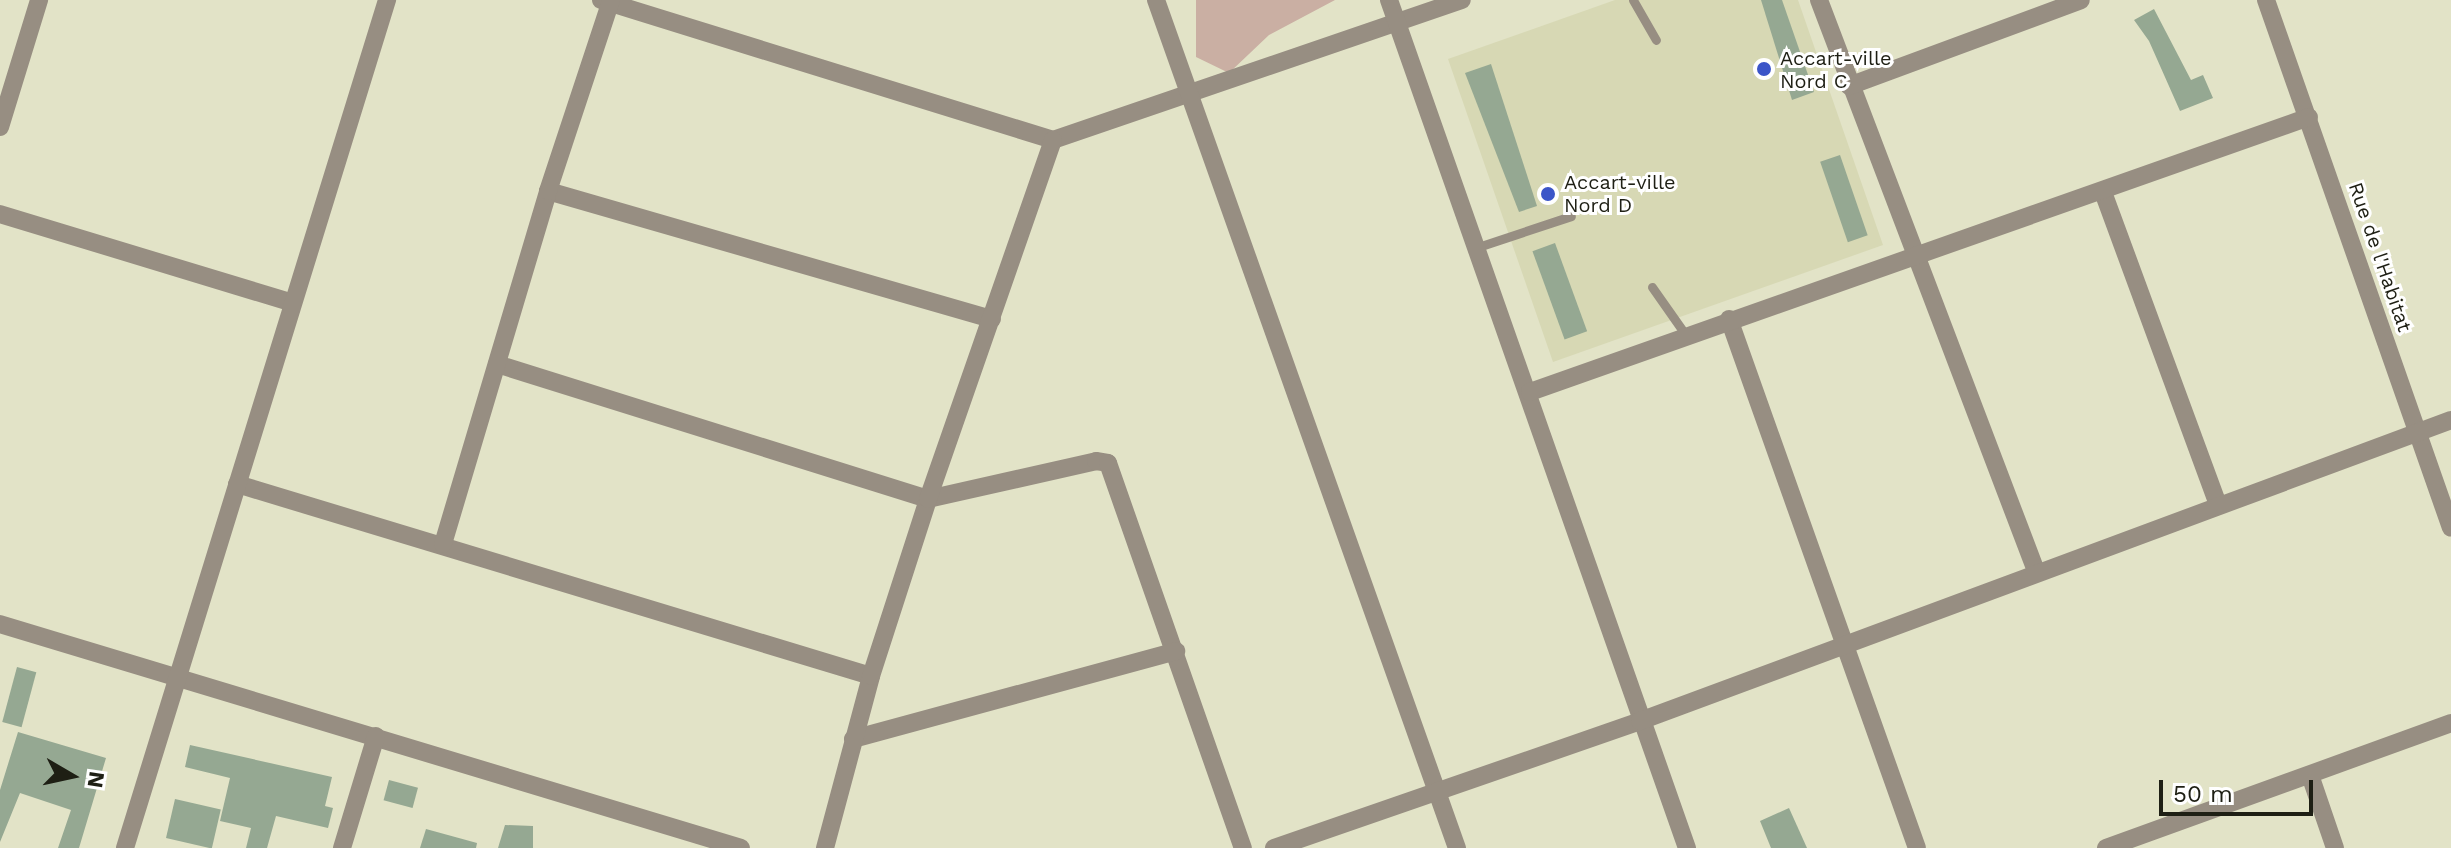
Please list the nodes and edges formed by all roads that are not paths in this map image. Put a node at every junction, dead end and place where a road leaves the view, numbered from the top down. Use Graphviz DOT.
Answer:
graph roads {
  1 [pos="39,0"];
  2 [pos="387,0"];
  3 [pos="1156,0"];
  4 [pos="1389,0"];
  5 [pos="1462,0"];
  6 [pos="1633,0"];
  7 [pos="1819,0"];
  8 [pos="2081,0"];
  9 [pos="2266,0"];
  10 [pos="606,1"];
  11 [pos="1397,19"];
  12 [pos="1656,40"];
  13 [pos="1849,86"];
  14 [pos="1187,97"];
  15 [pos="2309,117"];
  16 [pos="0,127"];
  17 [pos="1053,140"];
  18 [pos="548,191"];
  19 [pos="2103,192"];
  20 [pos="0,214"];
  21 [pos="1571,216"];
  22 [pos="1475,248"];
  23 [pos="1913,255"];
  24 [pos="1652,287"];
  25 [pos="293,303"];
  26 [pos="992,319"];
  27 [pos="1729,319"];
  28 [pos="1685,334"];
  29 [pos="497,364"];
  30 [pos="1530,392"];
  31 [pos="2451,420"];
  32 [pos="2418,433"];
  33 [pos="237,484"];
  34 [pos="928,499"];
  35 [pos="2218,504"];
  36 [pos="2451,528"];
  37 [pos="443,544"];
  38 [pos="2036,571"];
  39 [pos="0,624"];
  40 [pos="1844,643"];
  41 [pos="1176,651"];
  42 [pos="871,676"];
  43 [pos="177,678"];
  44 [pos="1640,721"];
  45 [pos="2451,723"];
  46 [pos="376,736"];
  47 [pos="853,739"];
  48 [pos="2310,775"];
  49 [pos="1437,787"];
  50 [pos="125,848"];
  51 [pos="342,848"];
  52 [pos="741,848"];
  53 [pos="825,848"];
  54 [pos="1243,848"];
  55 [pos="1274,848"];
  56 [pos="1457,848"];
  57 [pos="1687,848"];
  58 [pos="1917,848"];
  59 [pos="2106,848"];
  60 [pos="2335,848"];
  1 -- 16 [label="street"];
  2 -- 25 [label="street"];
  3 -- 14 [label="street"];
  4 -- 11 [label="street"];
  5 -- 11 [label="street"];
  6 -- 12 [label="lane"];
  7 -- 13 [label="street"];
  8 -- 13 [label="street"];
  9 -- 15 [label="street, Rue de l'Habitat"];
  10 -- 17 [label="street"];
  10 -- 18 [label="street"];
  11 -- 14 [label="street"];
  11 -- 22 [label="street"];
  13 -- 23 [label="street"];
  14 -- 17 [label="street"];
  14 -- 49 [label="street"];
  15 -- 19 [label="street"];
  15 -- 32 [label="street, Rue de l'Habitat"];
  17 -- 26 [label="street"];
  18 -- 26 [label="street"];
  18 -- 29 [label="street"];
  19 -- 23 [label="street"];
  19 -- 35 [label="street"];
  20 -- 25 [label="street"];
  21 -- 22 [label="lane"];
  22 -- 30 [label="street"];
  23 -- 27 [label="street"];
  23 -- 38 [label="street"];
  24 -- 28 [label="lane"];
  25 -- 33 [label="street"];
  26 -- 34 [label="street"];
  27 -- 28 [label="street"];
  27 -- 40 [label="street"];
  28 -- 30 [label="street"];
  29 -- 34 [label="street"];
  29 -- 37 [label="street"];
  30 -- 44 [label="street"];
  31 -- 32 [label="street"];
  32 -- 35 [label="street"];
  32 -- 36 [label="street, Rue de l'Habitat"];
  33 -- 37 [label="street"];
  33 -- 43 [label="street"];
  34 -- 41 [label="street"];
  34 -- 42 [label="street"];
  35 -- 38 [label="street"];
  37 -- 42 [label="street"];
  38 -- 40 [label="street"];
  39 -- 43 [label="street"];
  40 -- 44 [label="street"];
  40 -- 58 [label="street"];
  41 -- 47 [label="street"];
  41 -- 54 [label="street"];
  42 -- 47 [label="street"];
  43 -- 46 [label="street"];
  43 -- 50 [label="street"];
  44 -- 49 [label="street"];
  44 -- 57 [label="street"];
  45 -- 48 [label="street"];
  46 -- 51 [label="street"];
  46 -- 52 [label="street"];
  47 -- 53 [label="street"];
  48 -- 59 [label="street"];
  48 -- 60 [label="street"];
  49 -- 55 [label="street"];
  49 -- 56 [label="street"];
}
